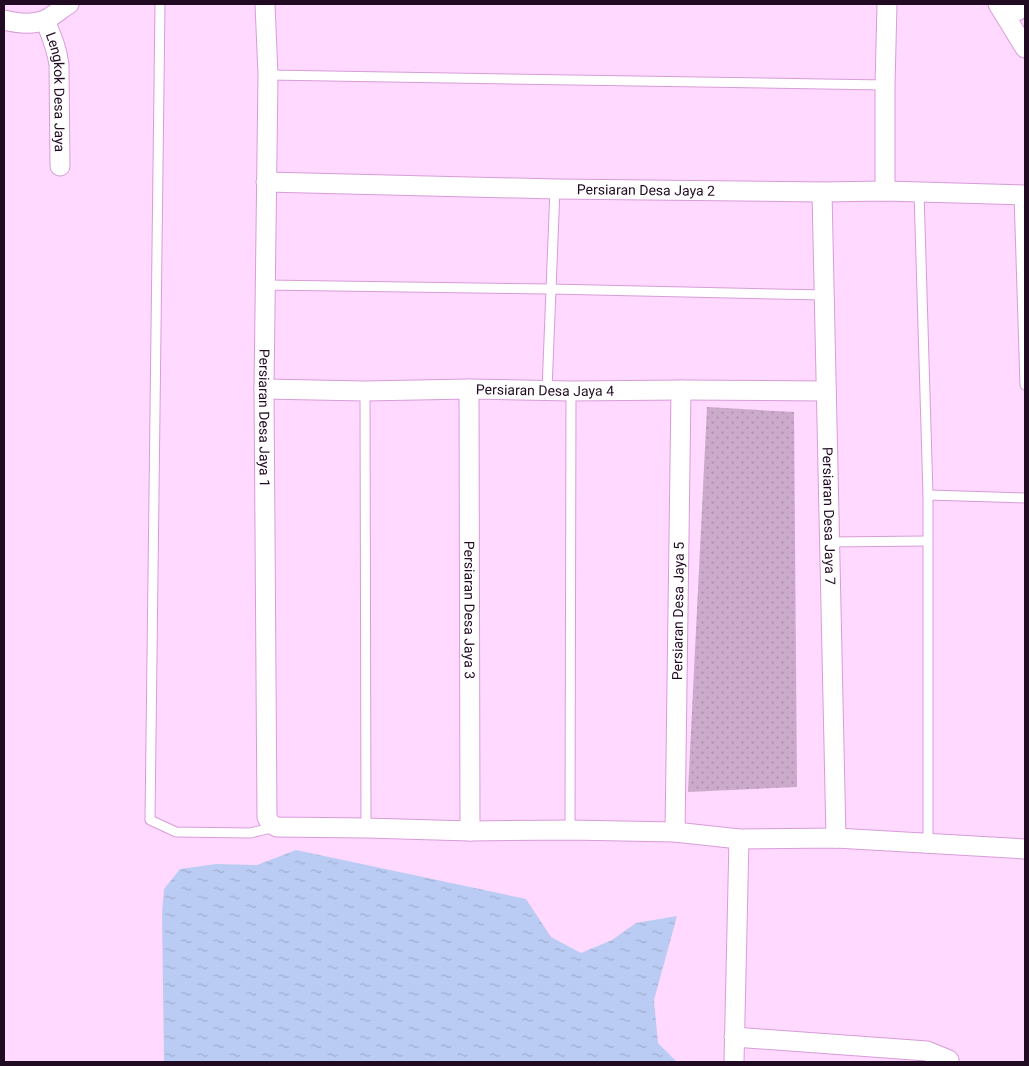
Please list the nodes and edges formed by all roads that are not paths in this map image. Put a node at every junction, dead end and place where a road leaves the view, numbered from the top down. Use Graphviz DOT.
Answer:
graph roads {
  1 [pos="69,4"];
  2 [pos="160,4"];
  3 [pos="265,4"];
  4 [pos="887,4"];
  5 [pos="1025,7"];
  6 [pos="1002,10"];
  7 [pos="4,20"];
  8 [pos="45,20"];
  9 [pos="1025,48"];
  10 [pos="268,75"];
  11 [pos="885,86"];
  12 [pos="60,166"];
  13 [pos="266,182"];
  14 [pos="555,189"];
  15 [pos="885,191"];
  16 [pos="822,192"];
  17 [pos="919,192"];
  18 [pos="1022,195"];
  19 [pos="264,285"];
  20 [pos="550,288"];
  21 [pos="824,295"];
  22 [pos="1025,385"];
  23 [pos="264,389"];
  24 [pos="469,389"];
  25 [pos="547,390"];
  26 [pos="681,390"];
  27 [pos="365,391"];
  28 [pos="571,391"];
  29 [pos="826,391"];
  30 [pos="928,495"];
  31 [pos="1025,498"];
  32 [pos="927,541"];
  33 [pos="829,542"];
  34 [pos="277,827"];
  35 [pos="366,828"];
  36 [pos="570,830"];
  37 [pos="470,831"];
  38 [pos="675,832"];
  39 [pos="836,838"];
  40 [pos="739,839"];
  41 [pos="928,844"];
  42 [pos="1025,849"];
  43 [pos="734,1037"];
  44 [pos="949,1060"];
  45 [pos="734,1062"];
  1 -- 8 [label="street, Lengkok Desa Jaya"];
  2 -- 34 [label="lane"];
  3 -- 10 [label="street, Persiaran Desa Jaya 1"];
  4 -- 11 [label="street"];
  5 -- 6 [label="street"];
  6 -- 9 [label="street"];
  7 -- 8 [label="street, Lengkok Desa Jaya"];
  8 -- 12 [label="street, Lengkok Desa Jaya"];
  10 -- 11 [label="lane"];
  10 -- 13 [label="street, Persiaran Desa Jaya 1"];
  11 -- 15 [label="street"];
  13 -- 14 [label="street, Persiaran Desa Jaya 2"];
  13 -- 19 [label="street, Persiaran Desa Jaya 1"];
  14 -- 16 [label="street, Persiaran Desa Jaya 2"];
  14 -- 20 [label="lane"];
  15 -- 16 [label="street, Persiaran Desa Jaya 2"];
  15 -- 17 [label="street, Persiaran Desa Jaya 2"];
  16 -- 21 [label="street, Persiaran Desa Jaya 7"];
  17 -- 18 [label="street, Persiaran Desa Jaya 2"];
  17 -- 30 [label="lane"];
  18 -- 22 [label="lane"];
  19 -- 20 [label="lane"];
  19 -- 23 [label="street, Persiaran Desa Jaya 1"];
  20 -- 21 [label="lane"];
  20 -- 25 [label="lane"];
  21 -- 29 [label="street, Persiaran Desa Jaya 7"];
  23 -- 27 [label="street, Persiaran Desa Jaya 4"];
  23 -- 34 [label="street, Persiaran Desa Jaya 1"];
  24 -- 25 [label="street, Persiaran Desa Jaya 4"];
  24 -- 27 [label="street, Persiaran Desa Jaya 4"];
  24 -- 37 [label="street, Persiaran Desa Jaya 3"];
  25 -- 28 [label="street, Persiaran Desa Jaya 4"];
  26 -- 28 [label="street, Persiaran Desa Jaya 4"];
  26 -- 29 [label="street, Persiaran Desa Jaya 4"];
  26 -- 38 [label="street, Persiaran Desa Jaya 5"];
  27 -- 35 [label="lane"];
  28 -- 36 [label="lane"];
  29 -- 33 [label="street, Persiaran Desa Jaya 7"];
  30 -- 31 [label="lane"];
  30 -- 32 [label="lane"];
  32 -- 33 [label="lane"];
  32 -- 41 [label="lane"];
  33 -- 39 [label="street, Persiaran Desa Jaya 7"];
  34 -- 35 [label="street"];
  35 -- 37 [label="street"];
  36 -- 37 [label="street"];
  36 -- 38 [label="street"];
  38 -- 40 [label="street"];
  39 -- 40 [label="street"];
  39 -- 41 [label="street"];
  40 -- 43 [label="street"];
  41 -- 42 [label="street"];
  43 -- 44 [label="street"];
  43 -- 45 [label="street"];
}
